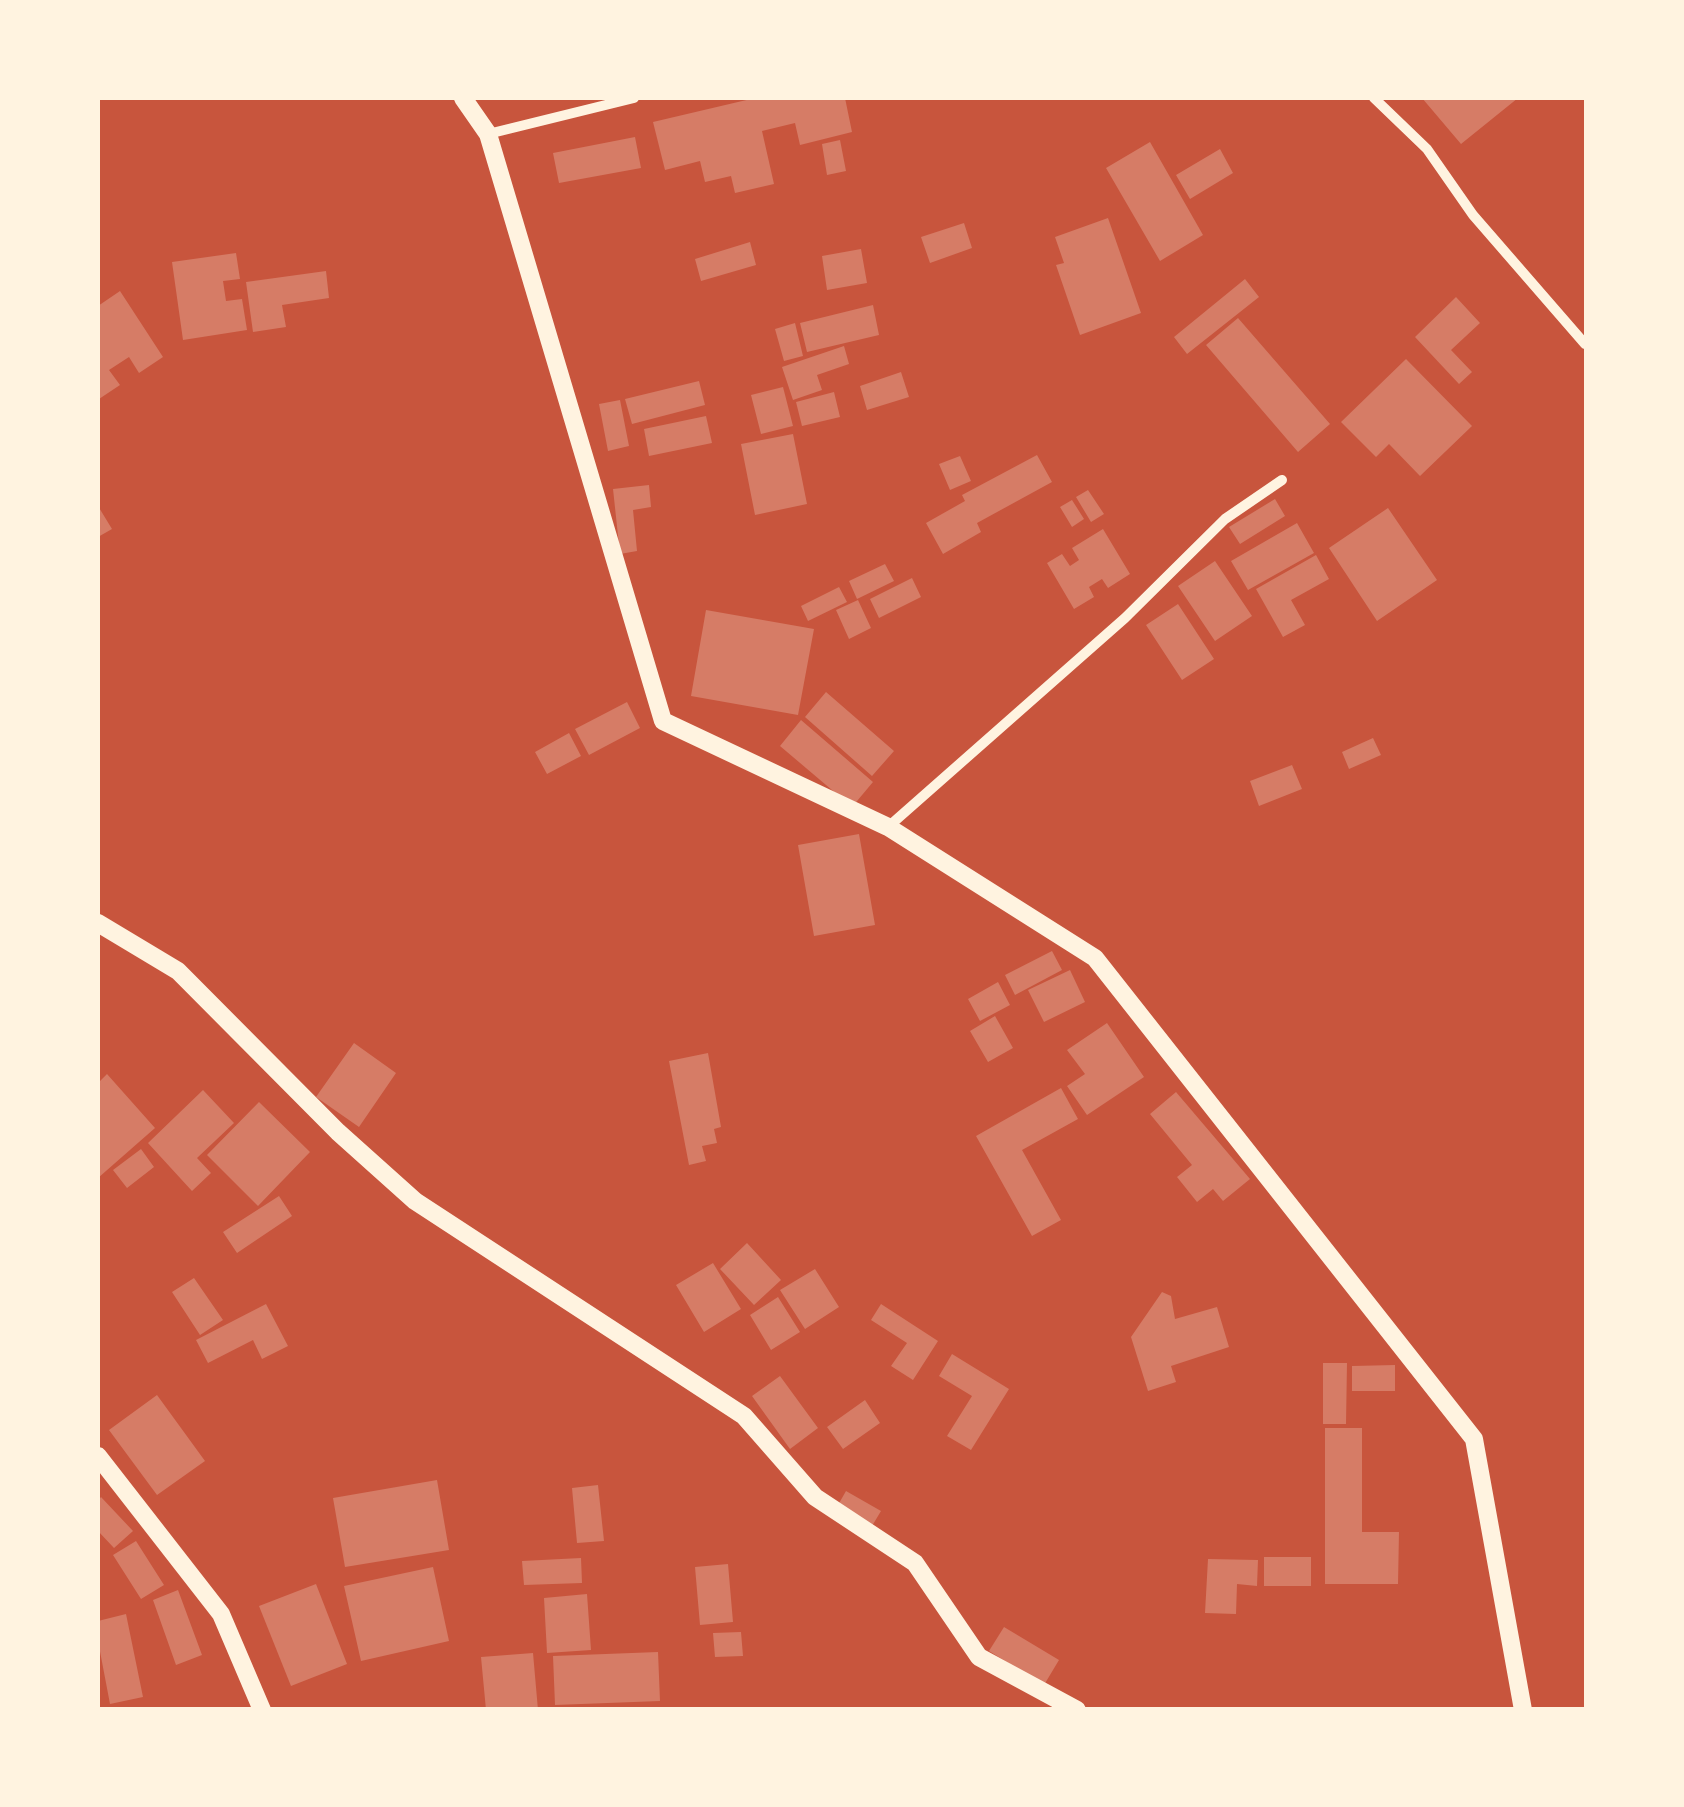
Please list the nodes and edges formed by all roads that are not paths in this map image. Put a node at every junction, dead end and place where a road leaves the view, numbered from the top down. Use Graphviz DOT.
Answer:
graph roads {
  1 [pos="464,98"];
  2 [pos="634,98"];
  3 [pos="1374,98"];
  4 [pos="488,134"];
  5 [pos="1585,344"];
  6 [pos="1282,480"];
  7 [pos="888,827"];
  8 [pos="98,922"];
  9 [pos="98,1456"];
  10 [pos="262,1710"];
  11 [pos="1077,1710"];
  12 [pos="1523,1710"];
  1 -- 4 [label="street"];
  2 -- 4 [label="street"];
  3 -- 5 [label="street"];
  4 -- 7 [label="street"];
  6 -- 7 [label="street"];
  7 -- 12 [label="street"];
  8 -- 11 [label="street"];
  9 -- 10 [label="street"];
}
